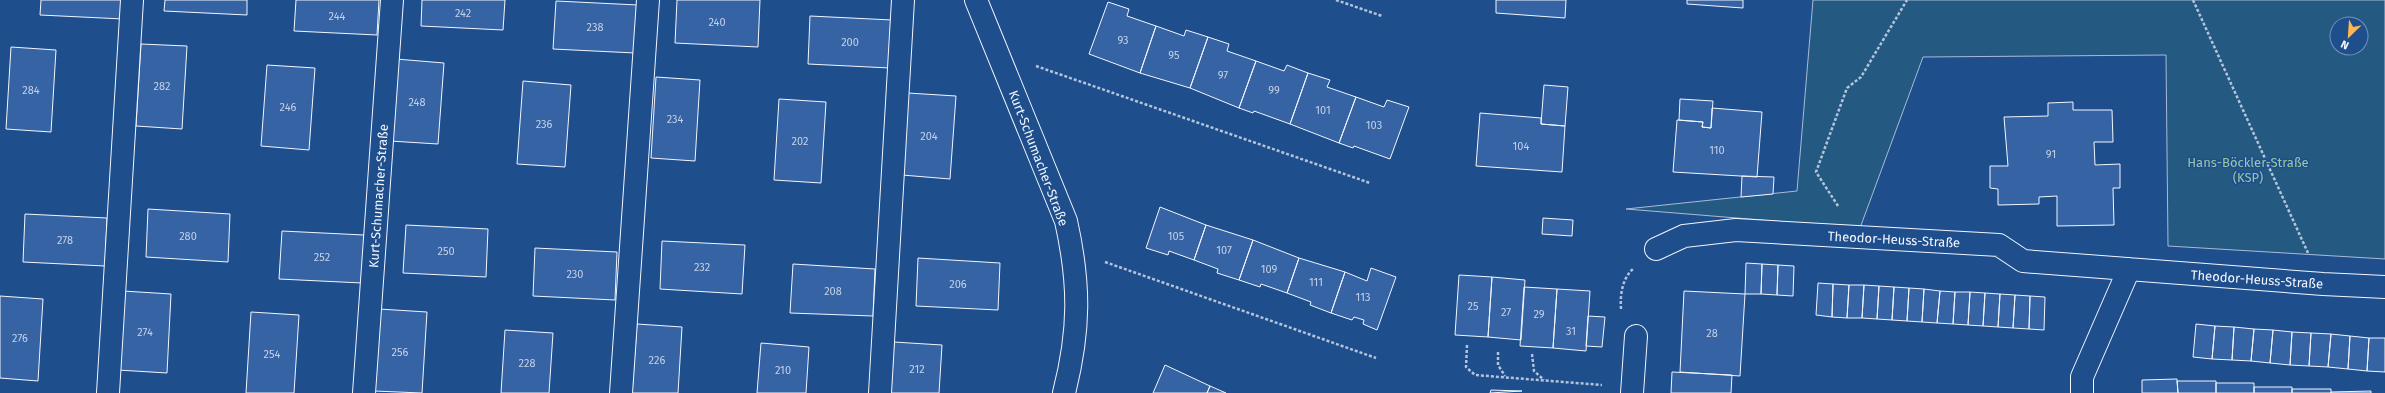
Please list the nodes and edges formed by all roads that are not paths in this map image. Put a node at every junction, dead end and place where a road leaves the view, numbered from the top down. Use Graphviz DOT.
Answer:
graph roads {
  1 [pos="132,0"];
  2 [pos="392,0"];
  3 [pos="648,0"];
  4 [pos="903,0"];
  5 [pos="976,0"];
  6 [pos="1656,249"];
  7 [pos="2129,269"];
  8 [pos="2385,287"];
  9 [pos="1636,336"];
  10 [pos="1632,390"];
  11 [pos="108,393"];
  12 [pos="364,393"];
  13 [pos="621,393"];
  14 [pos="880,393"];
  15 [pos="1064,393"];
  16 [pos="2082,393"];
  1 -- 11 [label="street"];
  2 -- 12 [label="street, Kurt-Schumacher-Straße"];
  3 -- 13 [label="street"];
  4 -- 14 [label="street"];
  5 -- 15 [label="street, Kurt-Schumacher-Straße"];
  6 -- 7 [label="street, Theodor-Heuss-Straße"];
  7 -- 8 [label="street, Theodor-Heuss-Straße"];
  7 -- 16 [label="street"];
  9 -- 10 [label="street"];
}
